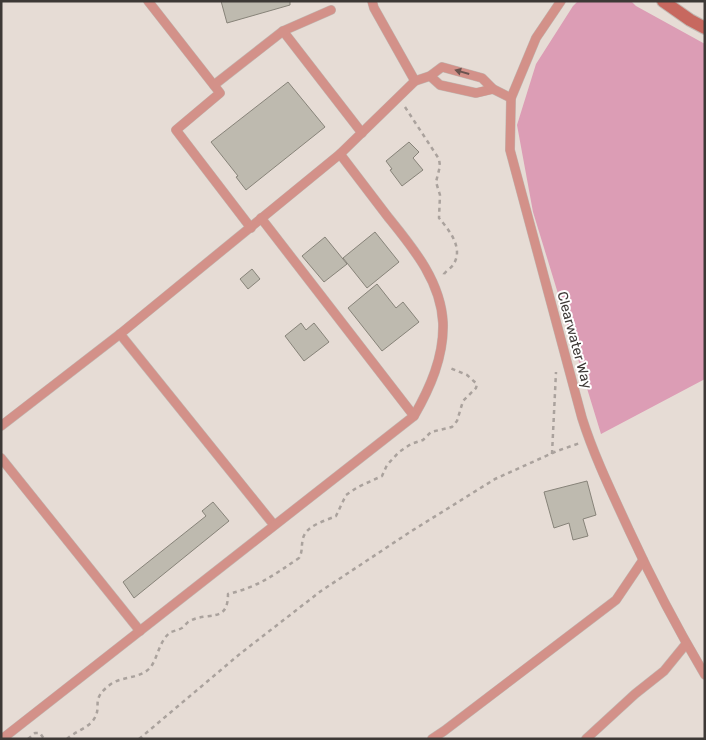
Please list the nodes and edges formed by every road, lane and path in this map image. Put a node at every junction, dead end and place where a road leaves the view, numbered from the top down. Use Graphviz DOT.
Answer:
graph roads {
  1 [pos="148,1"];
  2 [pos="372,1"];
  3 [pos="561,1"];
  4 [pos="663,1"];
  5 [pos="331,10"];
  6 [pos="705,28"];
  7 [pos="283,30"];
  8 [pos="430,76"];
  9 [pos="415,81"];
  10 [pos="214,85"];
  11 [pos="493,89"];
  12 [pos="398,98"];
  13 [pos="511,98"];
  14 [pos="362,133"];
  15 [pos="340,154"];
  16 [pos="261,218"];
  17 [pos="251,228"];
  18 [pos="446,282"];
  19 [pos="120,334"];
  20 [pos="451,359"];
  21 [pos="557,370"];
  22 [pos="414,416"];
  23 [pos="1,426"];
  24 [pos="589,440"];
  25 [pos="552,454"];
  26 [pos="1,458"];
  27 [pos="274,525"];
  28 [pos="643,560"];
  29 [pos="140,631"];
  30 [pos="686,644"];
  31 [pos="705,675"];
  32 [pos="2,739"];
  33 [pos="28,739"];
  34 [pos="44,739"];
  35 [pos="67,739"];
  36 [pos="139,739"];
  37 [pos="432,739"];
  38 [pos="586,739"];
  1 -- 10 [label="lane"];
  2 -- 9 [label="lane"];
  3 -- 13 [label="lane, Clearwater Way"];
  4 -- 6 [label="street"];
  5 -- 7 [label="lane"];
  7 -- 10 [label="lane"];
  7 -- 14 [label="lane"];
  8 -- 9 [label="lane"];
  8 -- 11 [label="lane"];
  11 -- 8 [label="lane, one-way"];
  9 -- 12 [label="lane"];
  10 -- 17 [label="lane"];
  11 -- 13 [label="lane"];
  12 -- 14 [label="lane"];
  12 -- 18 [label="path"];
  13 -- 24 [label="lane, Clearwater Way"];
  14 -- 15 [label="lane"];
  15 -- 16 [label="lane"];
  15 -- 22 [label="lane"];
  16 -- 17 [label="lane"];
  16 -- 22 [label="lane"];
  17 -- 19 [label="lane"];
  19 -- 23 [label="lane"];
  19 -- 27 [label="lane"];
  20 -- 35 [label="path"];
  21 -- 25 [label="path"];
  22 -- 27 [label="lane"];
  24 -- 25 [label="path"];
  24 -- 28 [label="lane, Clearwater Way"];
  25 -- 36 [label="path"];
  26 -- 29 [label="lane"];
  27 -- 29 [label="lane"];
  28 -- 30 [label="lane, Clearwater Way"];
  28 -- 37 [label="lane"];
  29 -- 32 [label="lane"];
  30 -- 31 [label="lane, Clearwater Way"];
  30 -- 38 [label="lane"];
  33 -- 34 [label="path"];
}
